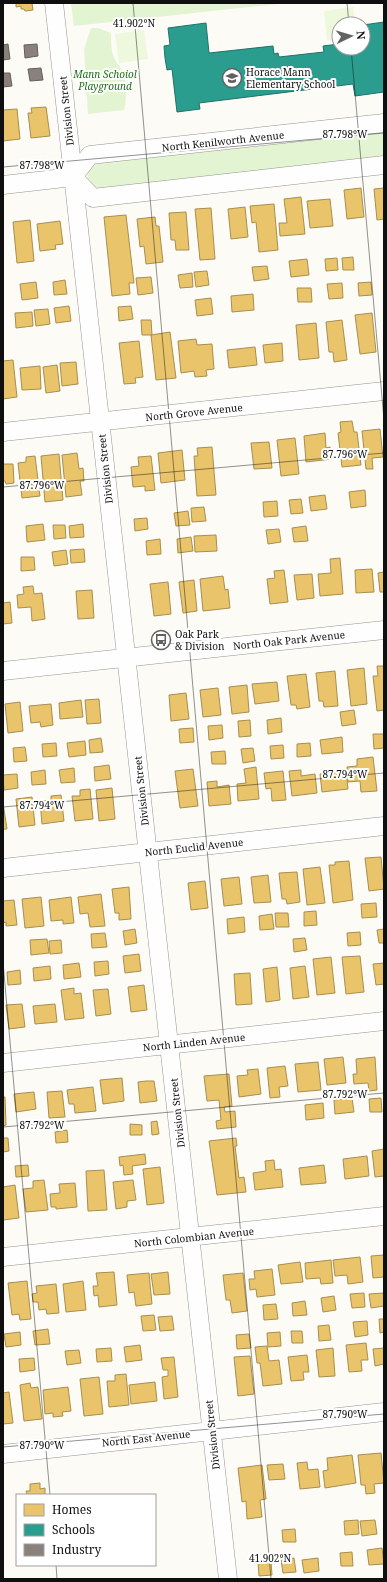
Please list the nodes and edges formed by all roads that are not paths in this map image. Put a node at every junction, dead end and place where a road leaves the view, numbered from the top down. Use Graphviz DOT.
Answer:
graph roads {
  1 [pos="54,3"];
  2 [pos="384,123"];
  3 [pos="384,165"];
  4 [pos="73,178"];
  5 [pos="3,186"];
  6 [pos="384,391"];
  7 [pos="100,422"];
  8 [pos="3,432"];
  9 [pos="384,630"];
  10 [pos="126,658"];
  11 [pos="3,671"];
  12 [pos="384,826"];
  13 [pos="148,852"];
  14 [pos="3,868"];
  15 [pos="384,1021"];
  16 [pos="169,1045"];
  17 [pos="3,1063"];
  18 [pos="384,1216"];
  19 [pos="190,1237"];
  20 [pos="3,1257"];
  21 [pos="384,1412"];
  22 [pos="212,1431"];
  23 [pos="3,1454"];
  24 [pos="228,1579"];
  1 -- 4 [label="street, Division Street"];
  2 -- 4 [label="street, North Kenilworth Avenue"];
  3 -- 4 [label="street"];
  4 -- 5 [label="street"];
  4 -- 7 [label="street, Division Street"];
  6 -- 7 [label="street, North Grove Avenue"];
  7 -- 8 [label="street, North Grove Avenue"];
  7 -- 10 [label="street, Division Street"];
  9 -- 10 [label="street, North Oak Park Avenue"];
  10 -- 11 [label="street, North Oak Park Avenue"];
  10 -- 13 [label="street, Division Street"];
  12 -- 13 [label="street, North Euclid Avenue"];
  13 -- 14 [label="street, North Euclid Avenue"];
  13 -- 16 [label="street, Division Street"];
  15 -- 16 [label="street, North Linden Avenue"];
  16 -- 17 [label="street, North Linden Avenue"];
  16 -- 19 [label="street, Division Street"];
  18 -- 19 [label="street, North Colombian Avenue"];
  19 -- 20 [label="street, North Colombian Avenue"];
  19 -- 22 [label="street, Division Street"];
  21 -- 22 [label="street, North East Avenue"];
  22 -- 23 [label="street, North East Avenue"];
  22 -- 24 [label="street, Division Street"];
}
